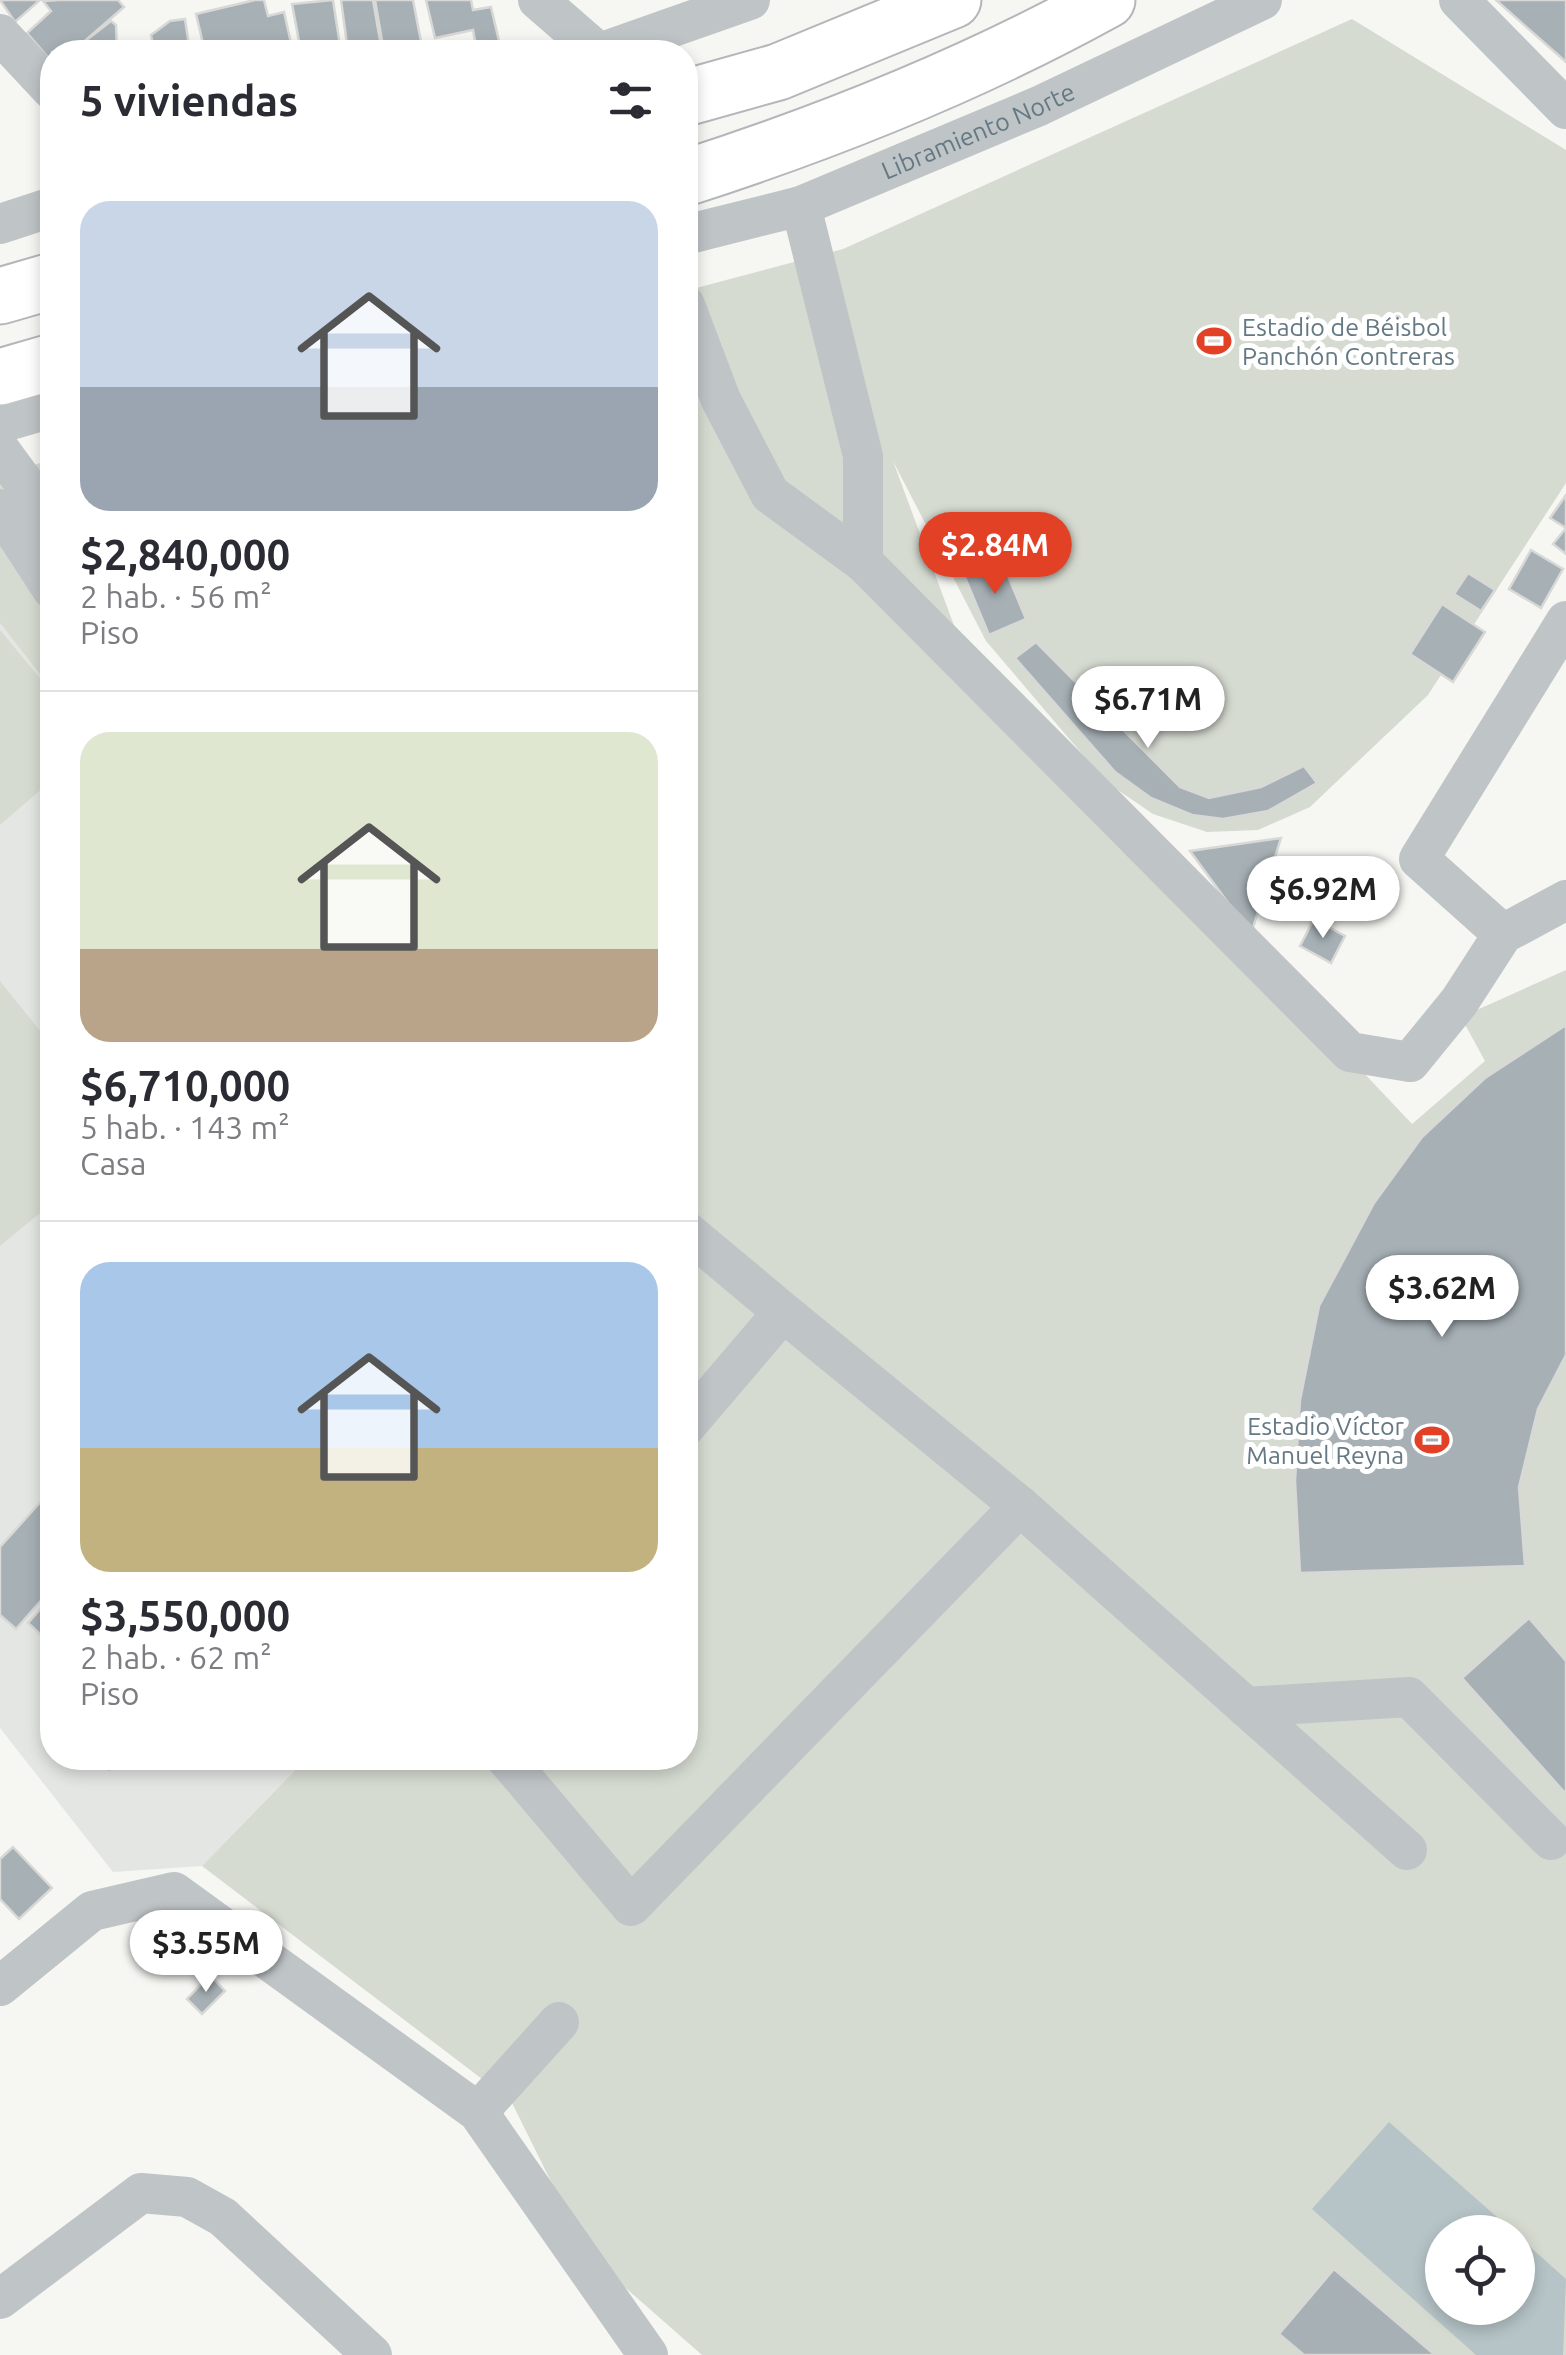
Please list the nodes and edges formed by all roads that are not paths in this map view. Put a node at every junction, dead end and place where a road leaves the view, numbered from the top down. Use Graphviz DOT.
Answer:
graph roads {
  1 [pos="538,0"];
  2 [pos="750,0"];
  3 [pos="953,0"];
  4 [pos="1107,0"];
  5 [pos="1262,0"];
  6 [pos="1458,0"];
  7 [pos="0,34"];
  8 [pos="586,40"];
  9 [pos="635,40"];
  10 [pos="40,77"];
  11 [pos="698,94"];
  12 [pos="1566,109"];
  13 [pos="698,174"];
  14 [pos="800,206"];
  15 [pos="40,210"];
  16 [pos="0,224"];
  17 [pos="698,232"];
  18 [pos="0,280"];
  19 [pos="40,282"];
  20 [pos="40,285"];
  21 [pos="0,296"];
  22 [pos="698,341"];
  23 [pos="40,365"];
  24 [pos="0,377"];
  25 [pos="40,411"];
  26 [pos="0,423"];
  27 [pos="0,450"];
  28 [pos="40,504"];
  29 [pos="0,509"];
  30 [pos="862,562"];
  31 [pos="40,571"];
  32 [pos="1566,621"];
  33 [pos="1566,900"];
  34 [pos="1504,934"];
  35 [pos="698,1241"];
  36 [pos="782,1312"];
  37 [pos="698,1411"];
  38 [pos="1020,1506"];
  39 [pos="1246,1707"];
  40 [pos="516,1770"];
  41 [pos="1550,1840"];
  42 [pos="1407,1850"];
  43 [pos="0,1986"];
  44 [pos="559,2022"];
  45 [pos="478,2112"];
  46 [pos="0,2300"];
  47 [pos="372,2355"];
  48 [pos="648,2355"];
  1 -- 8 [label="street"];
  2 -- 9 [label="street"];
  3 -- 11 [label="highway"];
  4 -- 13 [label="highway"];
  5 -- 14 [label="street, Libramiento Norte"];
  6 -- 12 [label="street"];
  7 -- 10 [label="street"];
  14 -- 17 [label="street, Libramiento Norte"];
  14 -- 30 [label="street"];
  15 -- 16 [label="street"];
  18 -- 19 [label="highway"];
  20 -- 21 [label="highway"];
  22 -- 30 [label="street"];
  23 -- 24 [label="highway"];
  25 -- 26 [label="street"];
  27 -- 28 [label="street"];
  29 -- 31 [label="street"];
  30 -- 34 [label="street"];
  32 -- 34 [label="street"];
  33 -- 34 [label="street"];
  35 -- 36 [label="street"];
  36 -- 37 [label="street"];
  36 -- 38 [label="street"];
  38 -- 39 [label="street"];
  38 -- 40 [label="street"];
  39 -- 41 [label="street"];
  39 -- 42 [label="street"];
  43 -- 45 [label="street"];
  44 -- 45 [label="street"];
  45 -- 48 [label="street"];
  46 -- 47 [label="street"];
}
